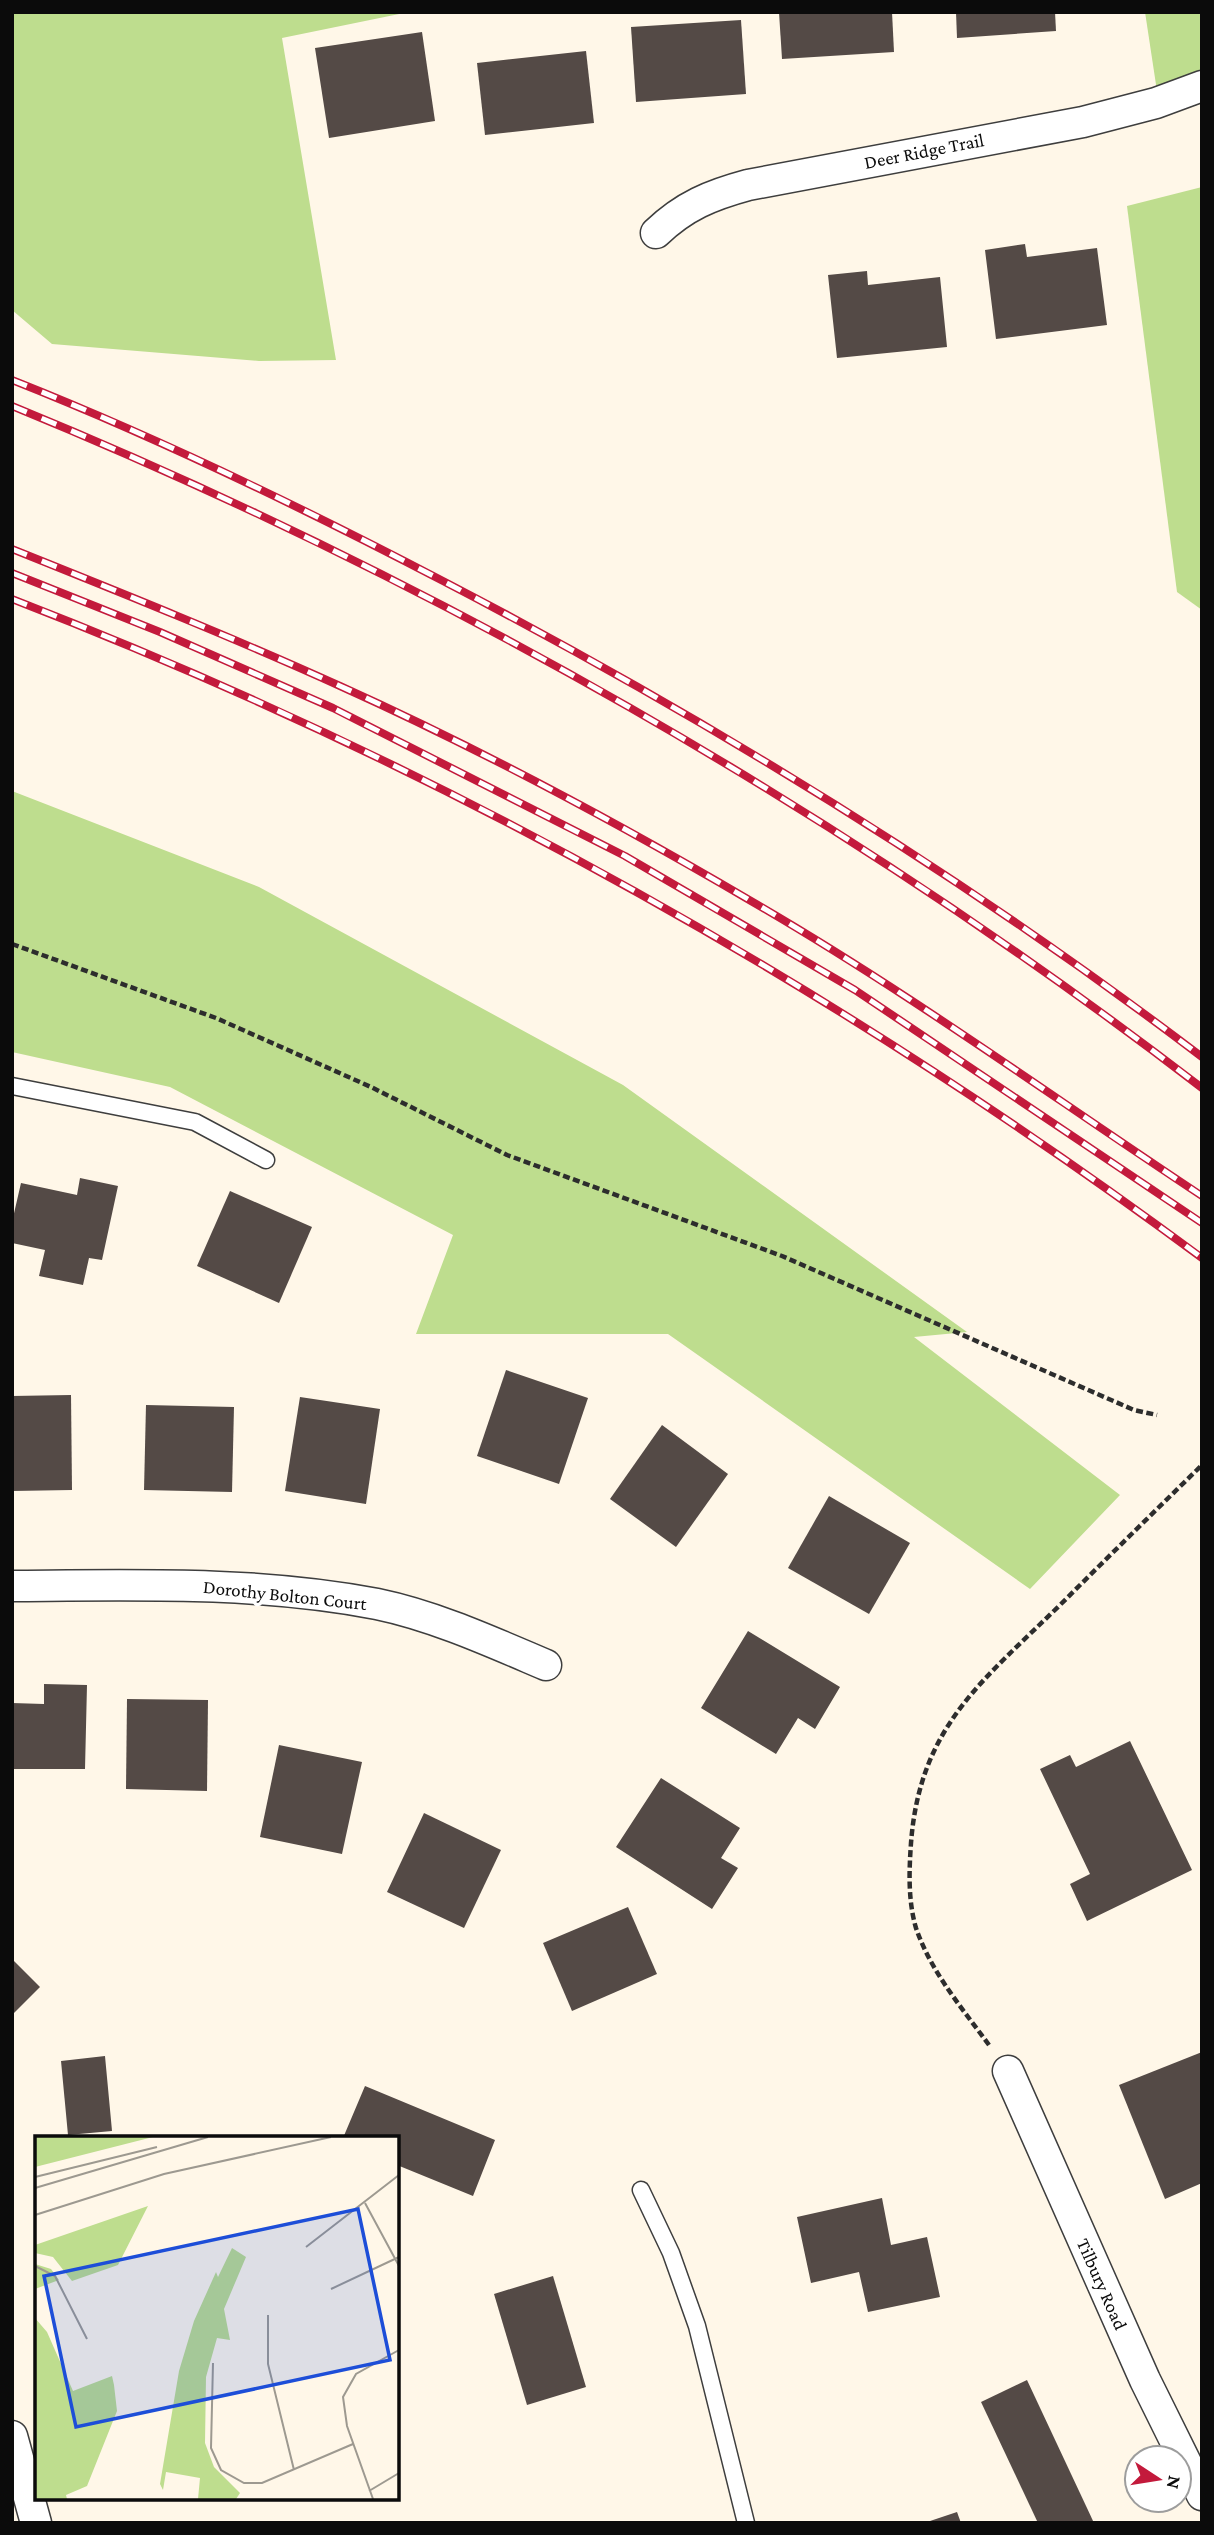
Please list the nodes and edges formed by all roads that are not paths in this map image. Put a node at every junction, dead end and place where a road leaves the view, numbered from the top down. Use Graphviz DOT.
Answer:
graph roads {
  1 [pos="1202,86"];
  2 [pos="656,233"];
  3 [pos="12,1086"];
  4 [pos="266,1160"];
  5 [pos="12,1586"];
  6 [pos="547,1665"];
  7 [pos="1007,2071"];
  8 [pos="641,2190"];
  9 [pos="12,2436"];
  10 [pos="1202,2495"];
  11 [pos="36,2523"];
  12 [pos="746,2523"];
  1 -- 2 [label="street, Deer Ridge Trail"];
  3 -- 4 [label="lane"];
  5 -- 6 [label="street, Dorothy Bolton Court"];
  7 -- 10 [label="street, Tilbury Road"];
  8 -- 12 [label="lane"];
  9 -- 11 [label="street"];
}
